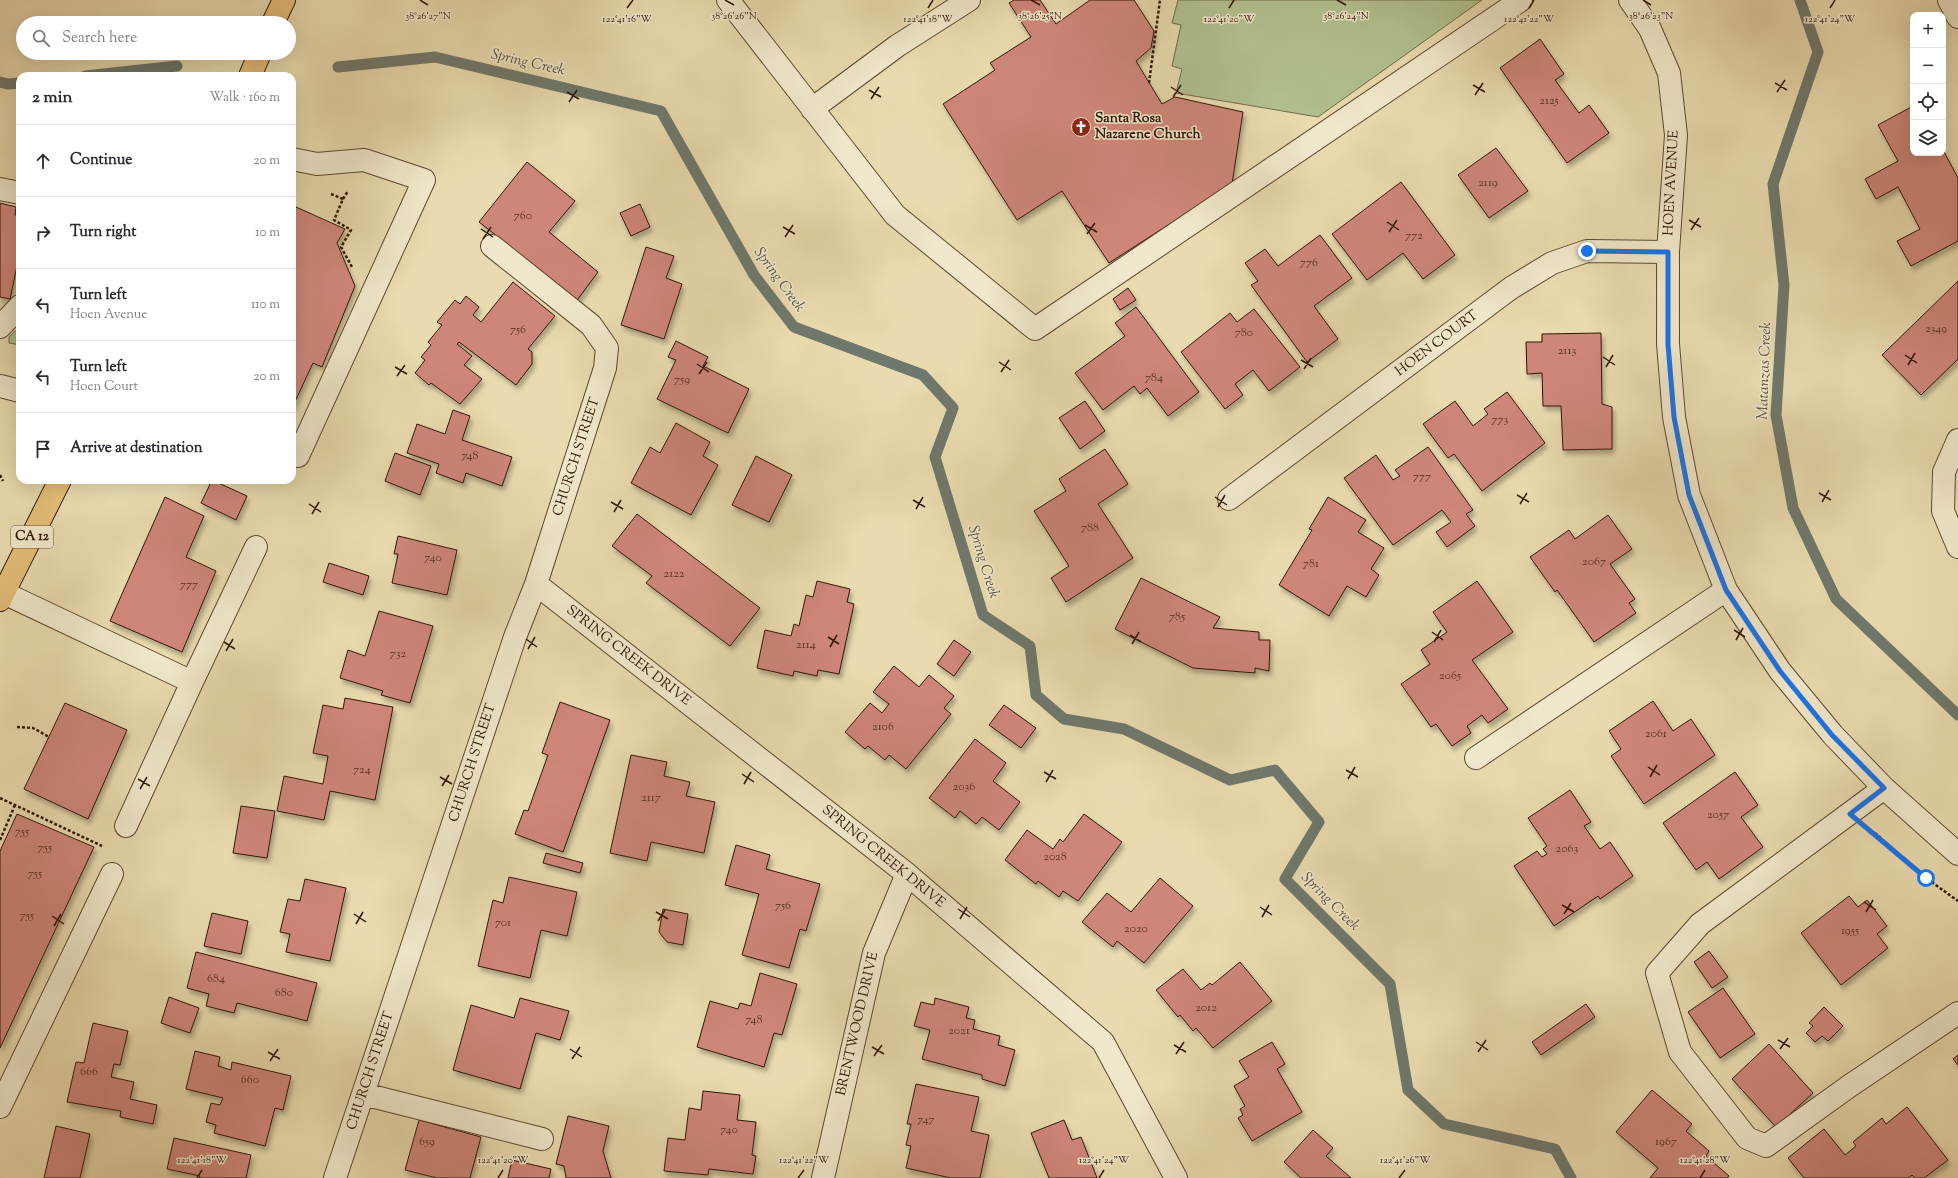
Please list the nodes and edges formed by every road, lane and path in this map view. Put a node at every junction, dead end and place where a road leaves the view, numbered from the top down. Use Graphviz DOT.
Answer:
graph roads {
  1 [pos="284,0"];
  2 [pos="728,0"];
  3 [pos="969,0"];
  4 [pos="1160,0"];
  5 [pos="1521,0"];
  6 [pos="1630,0"];
  7 [pos="1949,0"];
  8 [pos="276,16"];
  9 [pos="1958,16"];
  10 [pos="257,60"];
  11 [pos="252,72"];
  12 [pos="1149,84"];
  13 [pos="812,109"];
  14 [pos="296,160"];
  15 [pos="0,189"];
  16 [pos="16,192"];
  17 [pos="329,193"];
  18 [pos="492,246"];
  19 [pos="1668,252"];
  20 [pos="354,270"];
  21 [pos="16,310"];
  22 [pos="0,327"];
  23 [pos="0,386"];
  24 [pos="16,390"];
  25 [pos="1958,440"];
  26 [pos="296,455"];
  27 [pos="0,475"];
  28 [pos="3,481"];
  29 [pos="58,484"];
  30 [pos="1229,499"];
  31 [pos="256,547"];
  32 [pos="1958,547"];
  33 [pos="536,584"];
  34 [pos="1726,590"];
  35 [pos="2,597"];
  36 [pos="192,682"];
  37 [pos="16,727"];
  38 [pos="49,737"];
  39 [pos="1476,758"];
  40 [pos="1884,788"];
  41 [pos="0,798"];
  42 [pos="15,805"];
  43 [pos="1850,814"];
  44 [pos="126,826"];
  45 [pos="0,840"];
  46 [pos="100,852"];
  47 [pos="1958,854"];
  48 [pos="112,874"];
  49 [pos="907,874"];
  50 [pos="1958,900"];
  51 [pos="1958,1013"];
  52 [pos="363,1094"];
  53 [pos="0,1107"];
  54 [pos="542,1139"];
  55 [pos="335,1178"];
  56 [pos="823,1178"];
  57 [pos="1176,1178"];
  1 -- 8 [label="main road"];
  2 -- 13 [label="street"];
  3 -- 13 [label="street"];
  4 -- 12 [label="path"];
  5 -- 13 [label="street"];
  6 -- 19 [label="street, HOEN AVENUE"];
  7 -- 9 [label="street"];
  10 -- 11 [label="main road"];
  14 -- 26 [label="street"];
  15 -- 16 [label="street"];
  17 -- 20 [label="path"];
  18 -- 33 [label="street, CHURCH STREET"];
  19 -- 30 [label="street, HOEN COURT"];
  19 -- 34 [label="street, HOEN AVENUE"];
  21 -- 22 [label="street"];
  23 -- 24 [label="street"];
  25 -- 32 [label="street"];
  27 -- 28 [label="path"];
  29 -- 35 [label="main road, CA 12"];
  31 -- 36 [label="street"];
  33 -- 49 [label="street, SPRING CREEK DRIVE"];
  33 -- 52 [label="street, CHURCH STREET"];
  34 -- 39 [label="street"];
  34 -- 40 [label="street, HOEN AVENUE"];
  35 -- 36 [label="street"];
  36 -- 44 [label="street"];
  37 -- 38 [label="path"];
  40 -- 43 [label="street"];
  40 -- 47 [label="street, HOEN AVENUE"];
  41 -- 42 [label="path"];
  42 -- 45 [label="path"];
  42 -- 46 [label="path"];
  43 -- 50 [label="path"];
  43 -- 51 [label="street"];
  48 -- 53 [label="street"];
  49 -- 56 [label="street, BRENTWOOD DRIVE"];
  49 -- 57 [label="street, SPRING CREEK DRIVE"];
  52 -- 54 [label="street"];
  52 -- 55 [label="street, CHURCH STREET"];
}
